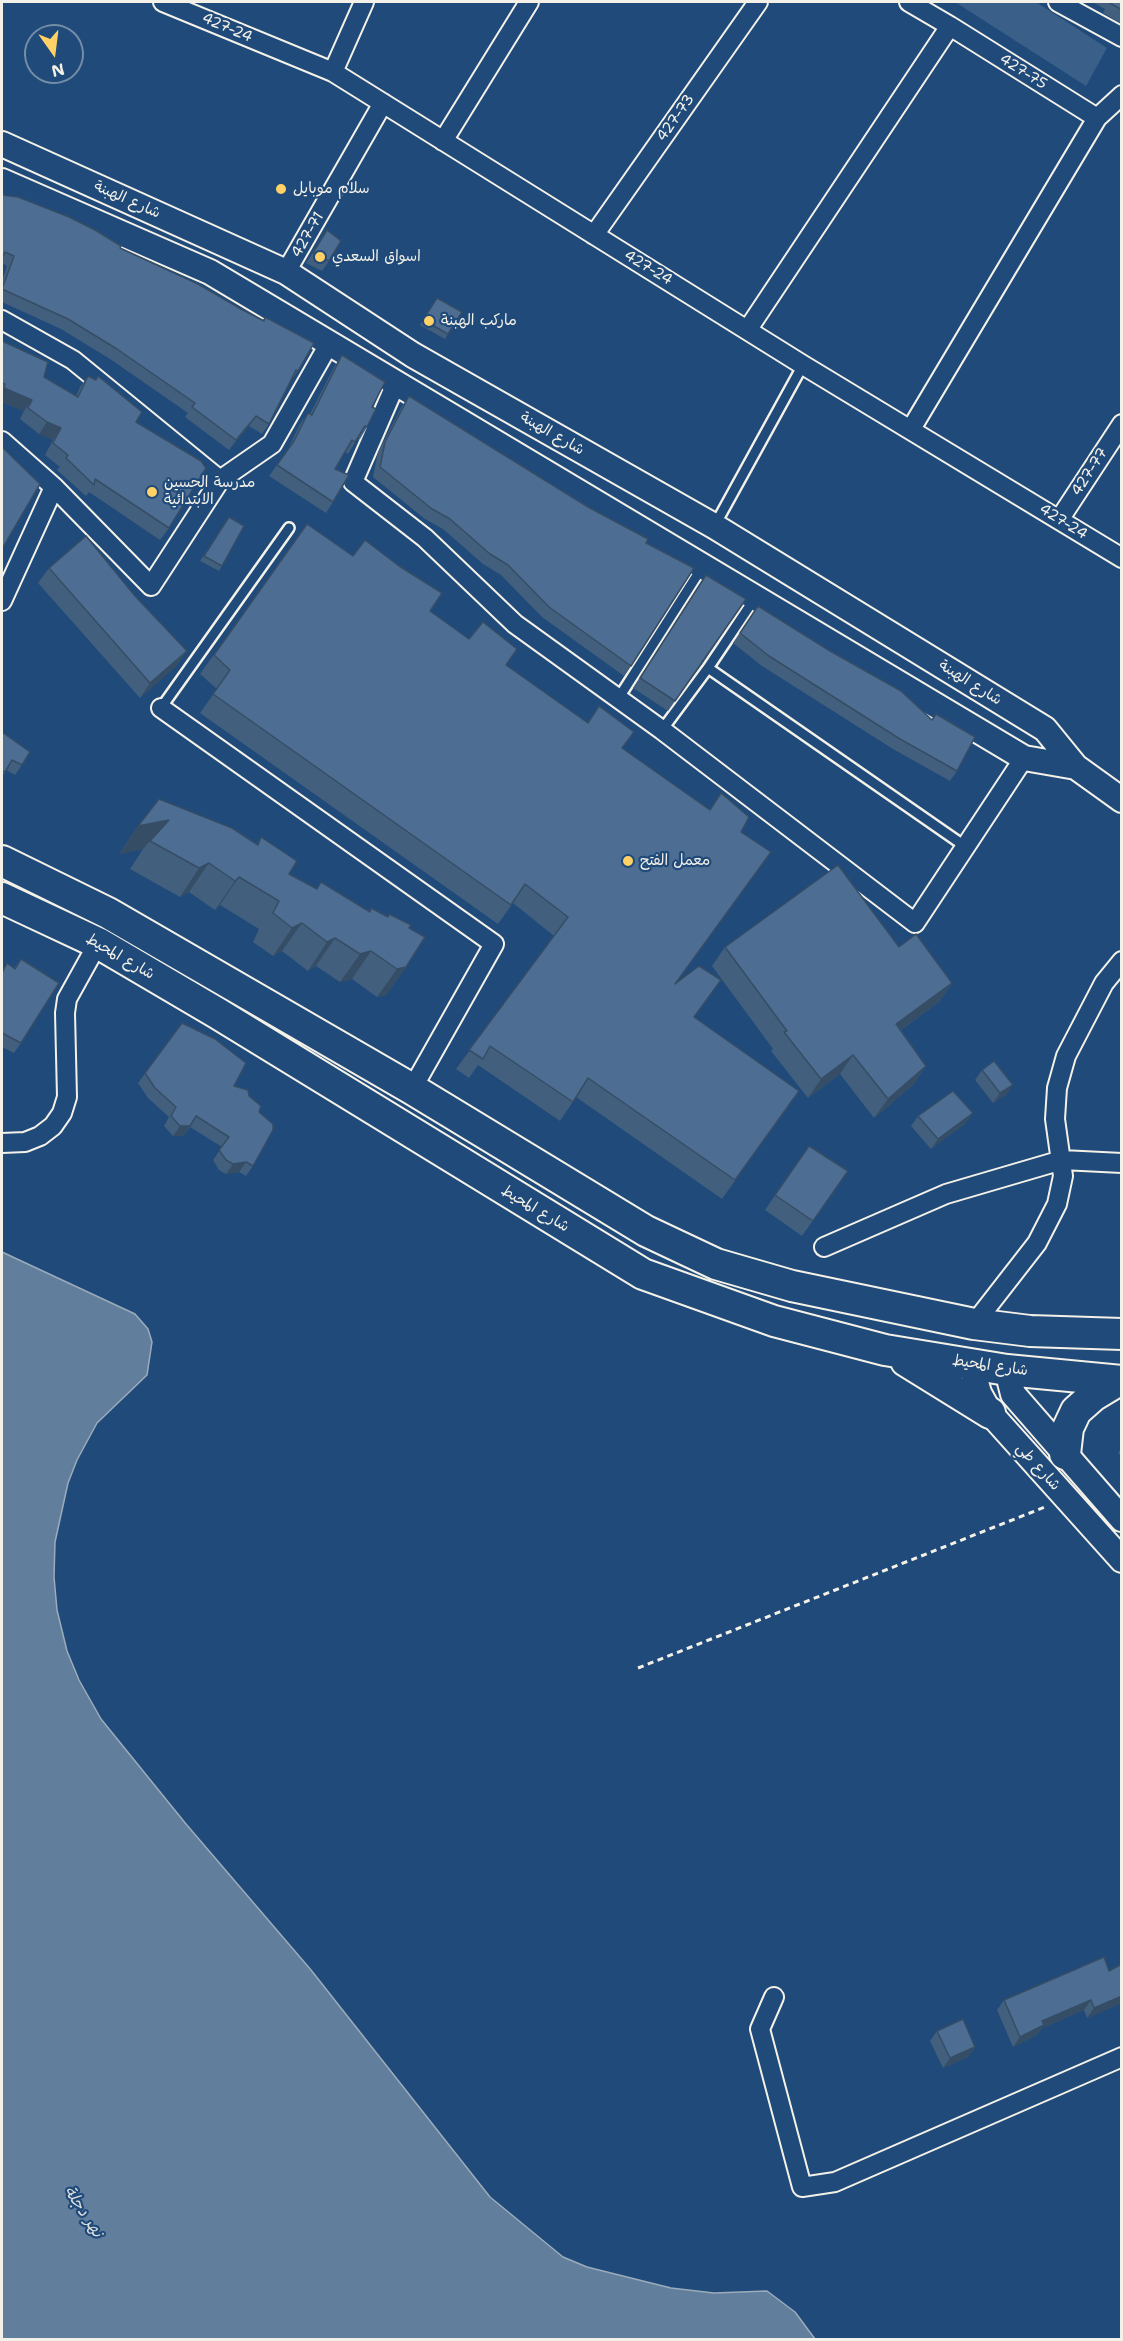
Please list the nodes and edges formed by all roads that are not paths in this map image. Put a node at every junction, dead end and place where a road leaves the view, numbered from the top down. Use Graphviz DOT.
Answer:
graph roads {
  1 [pos="166,2"];
  2 [pos="364,2"];
  3 [pos="529,2"];
  4 [pos="758,2"];
  5 [pos="909,2"];
  6 [pos="1058,2"];
  7 [pos="950,26"];
  8 [pos="1122,38"];
  9 [pos="333,72"];
  10 [pos="1122,95"];
  11 [pos="383,103"];
  12 [pos="1097,118"];
  13 [pos="443,141"];
  14 [pos="2,144"];
  15 [pos="2,181"];
  16 [pos="594,235"];
  17 [pos="286,273"];
  18 [pos="2,320"];
  19 [pos="748,329"];
  20 [pos="329,344"];
  21 [pos="413,355"];
  22 [pos="803,365"];
  23 [pos="396,383"];
  24 [pos="1122,424"];
  25 [pos="911,429"];
  26 [pos="2,441"];
  27 [pos="220,480"];
  28 [pos="54,487"];
  29 [pos="1059,520"];
  30 [pos="714,526"];
  31 [pos="289,528"];
  32 [pos="1122,558"];
  33 [pos="703,567"];
  34 [pos="755,598"];
  35 [pos="2,601"];
  36 [pos="708,668"];
  37 [pos="618,699"];
  38 [pos="161,708"];
  39 [pos="662,730"];
  40 [pos="1024,758"];
  41 [pos="1076,767"];
  42 [pos="1122,800"];
  43 [pos="966,847"];
  44 [pos="2,861"];
  45 [pos="2,898"];
  46 [pos="98,943"];
  47 [pos="1122,961"];
  48 [pos="412,1089"];
  49 [pos="2,1143"];
  50 [pos="1062,1160"];
  51 [pos="1122,1163"];
  52 [pos="824,1247"];
  53 [pos="974,1328"];
  54 [pos="1035,1331"];
  55 [pos="1122,1334"];
  56 [pos="885,1350"];
  57 [pos="957,1362"];
  58 [pos="1020,1371"];
  59 [pos="1119,1381"];
  60 [pos="990,1413"];
  61 [pos="1065,1454"];
  62 [pos="1122,1519"];
  63 [pos="1122,1560"];
  64 [pos="774,1997"];
  65 [pos="1122,2057"];
  1 -- 9 [label="street, 427-24"];
  2 -- 9 [label="street"];
  3 -- 13 [label="street"];
  4 -- 16 [label="street, 427-73"];
  5 -- 7 [label="street, 427-75"];
  6 -- 8 [label="street"];
  7 -- 12 [label="street, 427-75"];
  7 -- 19 [label="street"];
  9 -- 11 [label="street, 427-24"];
  10 -- 12 [label="street"];
  11 -- 13 [label="street, 427-24"];
  11 -- 17 [label="street, 427-71"];
  12 -- 25 [label="street"];
  13 -- 16 [label="street, 427-24"];
  14 -- 17 [label="street, شارع الهبنة"];
  15 -- 20 [label="street, شارع الهبنة"];
  16 -- 19 [label="street, 427-24"];
  17 -- 21 [label="street, شارع الهبنة"];
  18 -- 27 [label="street"];
  19 -- 22 [label="street, 427-24"];
  20 -- 23 [label="street, شارع الهبنة"];
  20 -- 27 [label="street"];
  21 -- 23 [label="street"];
  21 -- 30 [label="street, شارع الهبنة"];
  22 -- 25 [label="street, 427-24"];
  22 -- 30 [label="lane"];
  23 -- 33 [label="street, شارع الهبنة"];
  23 -- 37 [label="street"];
  24 -- 29 [label="street, 427-77"];
  25 -- 29 [label="street, 427-24"];
  26 -- 28 [label="street"];
  27 -- 28 [label="street"];
  28 -- 35 [label="street"];
  29 -- 32 [label="street, 427-24"];
  30 -- 41 [label="street, شارع الهبنة"];
  31 -- 38 [label="lane"];
  33 -- 34 [label="street, شارع الهبنة"];
  33 -- 37 [label="lane"];
  34 -- 36 [label="lane"];
  34 -- 40 [label="street, شارع الهبنة"];
  36 -- 39 [label="lane"];
  36 -- 43 [label="lane"];
  37 -- 39 [label="street"];
  38 -- 48 [label="street"];
  39 -- 43 [label="street"];
  40 -- 41 [label="street, شارع الهبنة"];
  40 -- 43 [label="street"];
  41 -- 42 [label="street, شارع الهبنة"];
  44 -- 48 [label="main road"];
  45 -- 46 [label="main road, شارع المحيط"];
  46 -- 49 [label="street"];
  46 -- 56 [label="main road, شارع المحيط"];
  47 -- 50 [label="street"];
  48 -- 53 [label="main road"];
  50 -- 51 [label="street"];
  50 -- 52 [label="street"];
  50 -- 53 [label="street"];
  53 -- 54 [label="main road"];
  53 -- 57 [label="main road"];
  53 -- 57 [label="main road"];
  53 -- 58 [label="main road"];
  54 -- 55 [label="main road"];
  54 -- 58 [label="main road"];
  56 -- 57 [label="main road, شارع المحيط"];
  56 -- 60 [label="main road"];
  57 -- 58 [label="main road, شارع المحيط"];
  57 -- 60 [label="street, شارع طي"];
  58 -- 59 [label="main road, شارع المحيط"];
  58 -- 61 [label="street, شارع طي"];
  59 -- 61 [label="main road"];
  60 -- 63 [label="street, شارع طي"];
  61 -- 62 [label="street, شارع طي"];
  64 -- 65 [label="street"];
}
